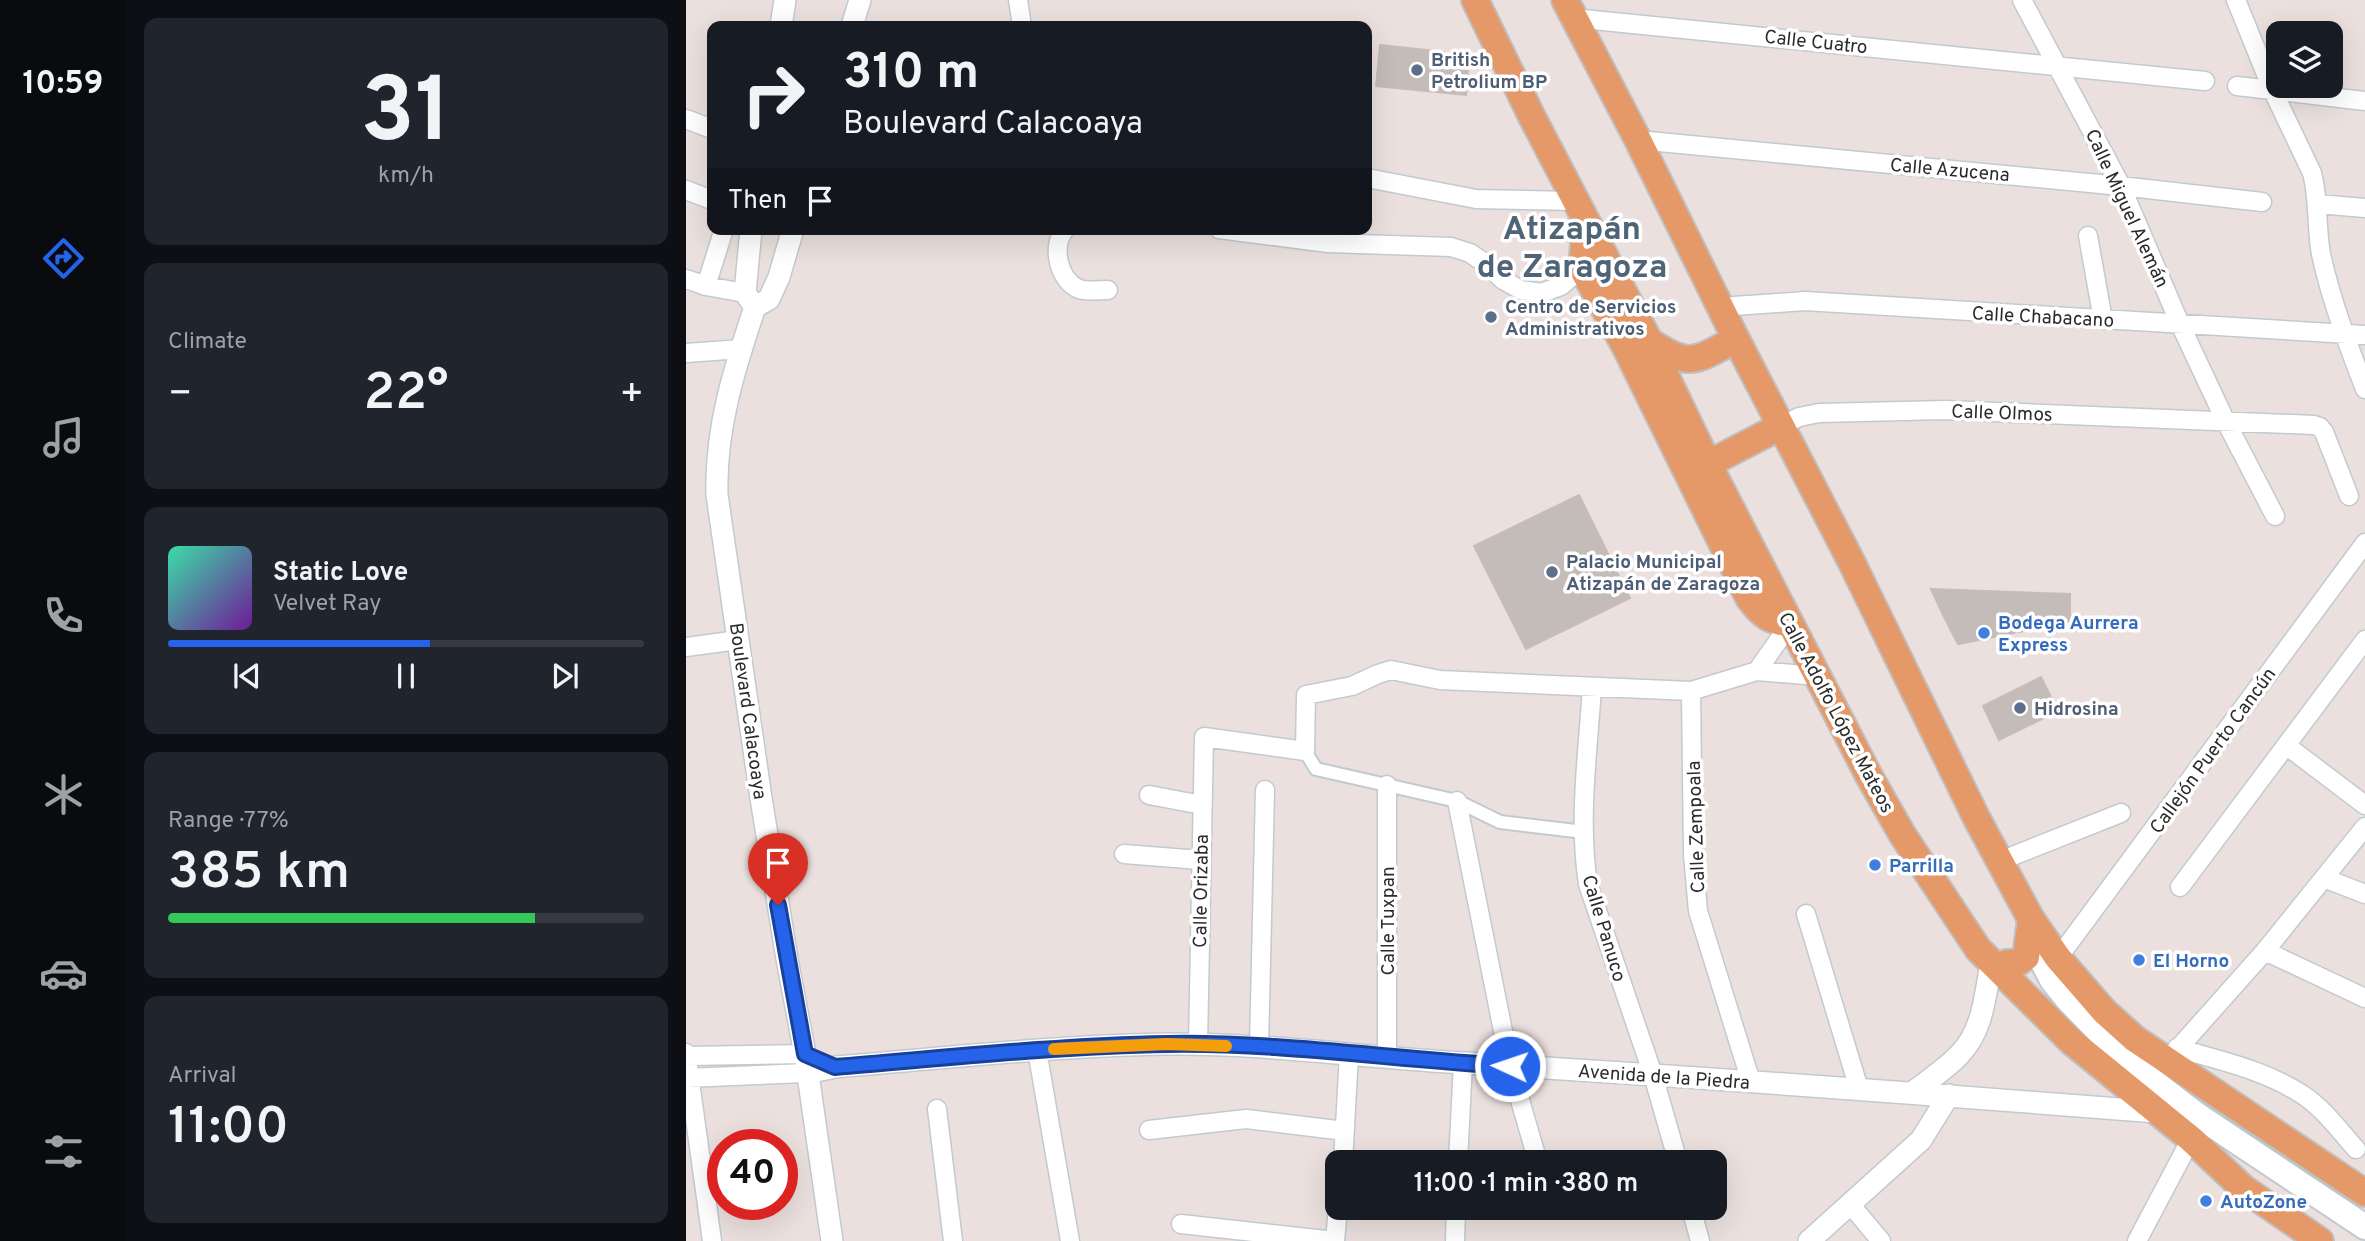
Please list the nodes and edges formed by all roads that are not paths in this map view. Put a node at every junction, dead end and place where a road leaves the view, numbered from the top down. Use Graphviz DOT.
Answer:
graph roads {
  1 [pos="785,0"];
  2 [pos="860,0"];
  3 [pos="1018,0"];
  4 [pos="2022,0"];
  5 [pos="2236,0"];
  6 [pos="1475,1"];
  7 [pos="1569,9"];
  8 [pos="782,21"];
  9 [pos="854,21"];
  10 [pos="1021,21"];
  11 [pos="2058,65"];
  12 [pos="2266,74"];
  13 [pos="2205,81"];
  14 [pos="2236,86"];
  15 [pos="2266,90"];
  16 [pos="2276,98"];
  17 [pos="2337,98"];
  18 [pos="2365,101"];
  19 [pos="686,119"];
  20 [pos="707,127"];
  21 [pos="1638,140"];
  22 [pos="1372,179"];
  23 [pos="2121,186"];
  24 [pos="686,190"];
  25 [pos="707,198"];
  26 [pos="2262,202"];
  27 [pos="2318,204"];
  28 [pos="2365,208"];
  29 [pos="1581,212"];
  30 [pos="722,235"];
  31 [pos="751,235"];
  32 [pos="791,235"];
  33 [pos="1060,235"];
  34 [pos="1266,235"];
  35 [pos="2088,236"];
  36 [pos="1582,268"];
  37 [pos="686,279"];
  38 [pos="706,286"];
  39 [pos="1108,290"];
  40 [pos="750,300"];
  41 [pos="1720,307"];
  42 [pos="2103,320"];
  43 [pos="2180,324"];
  44 [pos="2344,334"];
  45 [pos="2365,335"];
  46 [pos="1736,340"];
  47 [pos="1637,344"];
  48 [pos="741,349"];
  49 [pos="686,353"];
  50 [pos="2365,389"];
  51 [pos="2225,420"];
  52 [pos="1782,426"];
  53 [pos="1708,464"];
  54 [pos="2348,496"];
  55 [pos="2275,516"];
  56 [pos="2365,543"];
  57 [pos="1790,624"];
  58 [pos="738,640"];
  59 [pos="2365,640"];
  60 [pos="686,647"];
  61 [pos="1757,671"];
  62 [pos="1816,676"];
  63 [pos="1592,687"];
  64 [pos="1691,691"];
  65 [pos="2287,746"];
  66 [pos="1305,751"];
  67 [pos="1387,785"];
  68 [pos="1265,790"];
  69 [pos="1149,795"];
  70 [pos="1457,802"];
  71 [pos="1202,805"];
  72 [pos="2365,805"];
  73 [pos="2121,813"];
  74 [pos="2365,827"];
  75 [pos="1584,832"];
  76 [pos="1124,854"];
  77 [pos="1200,860"];
  78 [pos="2000,861"];
  79 [pos="2323,878"];
  80 [pos="2180,887"];
  81 [pos="2365,894"];
  82 [pos="1806,914"];
  83 [pos="2031,919"];
  84 [pos="2265,951"];
  85 [pos="2059,958"];
  86 [pos="1992,959"];
  87 [pos="2365,998"];
  88 [pos="1198,1045"];
  89 [pos="1259,1047"];
  90 [pos="1037,1050"];
  91 [pos="1349,1054"];
  92 [pos="2173,1054"];
  93 [pos="686,1055"];
  94 [pos="1387,1057"];
  95 [pos="806,1063"];
  96 [pos="1463,1063"];
  97 [pos="1510,1066"];
  98 [pos="1653,1076"];
  99 [pos="688,1078"];
  100 [pos="1751,1082"];
  101 [pos="1858,1089"];
  102 [pos="1912,1093"];
  103 [pos="1949,1096"];
  104 [pos="937,1109"];
  105 [pos="2157,1112"];
  106 [pos="1149,1130"];
  107 [pos="1345,1131"];
  108 [pos="2191,1139"];
  109 [pos="2361,1146"];
  110 [pos="1343,1150"];
  111 [pos="1459,1150"];
  112 [pos="1534,1150"];
  113 [pos="1675,1150"];
  114 [pos="2333,1173"];
  115 [pos="2365,1193"];
  116 [pos="1850,1204"];
  117 [pos="1337,1220"];
  118 [pos="1456,1220"];
  119 [pos="1694,1220"];
  120 [pos="1181,1224"];
  121 [pos="2365,1227"];
  122 [pos="1819,1237"];
  123 [pos="712,1241"];
  124 [pos="832,1241"];
  125 [pos="953,1241"];
  126 [pos="1070,1241"];
  127 [pos="1335,1241"];
  128 [pos="1455,1241"];
  129 [pos="1700,1241"];
  130 [pos="1881,1241"];
  131 [pos="2137,1241"];
  132 [pos="2320,1241"];
  133 [pos="2362,1241"];
  1 -- 8 [label="street"];
  2 -- 9 [label="street"];
  3 -- 10 [label="street"];
  4 -- 11 [label="street, Calle Miguel Alemán"];
  5 -- 12 [label="street"];
  6 -- 29 [label="main road"];
  7 -- 11 [label="street, Calle Cuatro"];
  7 -- 21 [label="main road"];
  11 -- 13 [label="street, Calle Cuatro"];
  11 -- 23 [label="street, Calle Miguel Alemán"];
  14 -- 15 [label="street"];
  16 -- 27 [label="street"];
  17 -- 18 [label="street"];
  19 -- 20 [label="street"];
  21 -- 23 [label="street, Calle Azucena"];
  21 -- 41 [label="main road"];
  22 -- 29 [label="street"];
  23 -- 26 [label="street, Calle Azucena"];
  23 -- 43 [label="street, Calle Miguel Alemán"];
  24 -- 25 [label="street"];
  27 -- 28 [label="street"];
  27 -- 44 [label="street"];
  29 -- 36 [label="main road"];
  29 -- 47 [label="main road"];
  30 -- 38 [label="street"];
  31 -- 40 [label="street, Boulevard Calacoaya"];
  32 -- 40 [label="street, Boulevard Calacoaya"];
  33 -- 39 [label="street"];
  34 -- 36 [label="street"];
  35 -- 42 [label="street"];
  36 -- 47 [label="main road"];
  37 -- 38 [label="street"];
  38 -- 40 [label="street"];
  40 -- 48 [label="street, Boulevard Calacoaya"];
  41 -- 42 [label="street, Calle Chabacano"];
  41 -- 46 [label="main road"];
  42 -- 43 [label="street, Calle Chabacano"];
  43 -- 44 [label="street, Calle Chabacano"];
  43 -- 51 [label="street, Calle Miguel Alemán"];
  44 -- 45 [label="street, Calle Chabacano"];
  44 -- 50 [label="street"];
  46 -- 47 [label="main road"];
  46 -- 52 [label="main road"];
  47 -- 53 [label="main road, Calle Adolfo López Mateos"];
  47 -- 57 [label="main road"];
  48 -- 49 [label="street"];
  48 -- 58 [label="street, Boulevard Calacoaya"];
  51 -- 52 [label="street, Calle Olmos"];
  51 -- 54 [label="street, Calle Olmos"];
  51 -- 55 [label="street, Calle Miguel Alemán"];
  52 -- 53 [label="main road"];
  52 -- 78 [label="main road"];
  53 -- 57 [label="main road, Calle Adolfo López Mateos"];
  56 -- 85 [label="street, Callejón Puerto Cancún"];
  57 -- 61 [label="street"];
  57 -- 62 [label="main road, Calle Adolfo López Mateos"];
  58 -- 60 [label="street"];
  58 -- 95 [label="street, Boulevard Calacoaya"];
  59 -- 65 [label="street"];
  61 -- 62 [label="street"];
  61 -- 64 [label="street"];
  62 -- 86 [label="main road, Calle Adolfo López Mateos"];
  63 -- 64 [label="street"];
  63 -- 66 [label="street"];
  63 -- 75 [label="street, Calle Panuco"];
  64 -- 100 [label="street, Calle Zempoala"];
  65 -- 72 [label="street"];
  65 -- 80 [label="street"];
  66 -- 67 [label="street"];
  66 -- 71 [label="street, Calle Orizaba"];
  67 -- 70 [label="street"];
  67 -- 94 [label="street, Calle Tuxpan"];
  68 -- 89 [label="street"];
  69 -- 71 [label="street"];
  70 -- 75 [label="street"];
  70 -- 97 [label="street"];
  71 -- 77 [label="street, Calle Orizaba"];
  73 -- 78 [label="street"];
  74 -- 79 [label="street"];
  75 -- 98 [label="street, Calle Panuco"];
  76 -- 77 [label="street"];
  77 -- 88 [label="street, Calle Orizaba"];
  78 -- 83 [label="main road"];
  79 -- 81 [label="street"];
  79 -- 84 [label="street"];
  82 -- 101 [label="street"];
  83 -- 85 [label="main road"];
  83 -- 86 [label="main road"];
  83 -- 121 [label="main road"];
  84 -- 87 [label="street"];
  84 -- 92 [label="street"];
  85 -- 92 [label="main road"];
  86 -- 102 [label="street"];
  86 -- 105 [label="main road, Calle Adolfo López Mateos"];
  88 -- 89 [label="street, Avenida de la Piedra"];
  88 -- 90 [label="street, Avenida de la Piedra"];
  89 -- 91 [label="street, Avenida de la Piedra"];
  90 -- 95 [label="street, Avenida de la Piedra"];
  90 -- 126 [label="street"];
  91 -- 94 [label="street, Avenida de la Piedra"];
  91 -- 107 [label="street"];
  92 -- 109 [label="street"];
  92 -- 114 [label="main road"];
  93 -- 95 [label="street"];
  93 -- 99 [label="street"];
  94 -- 96 [label="street, Avenida de la Piedra"];
  95 -- 99 [label="street"];
  95 -- 124 [label="street, Boulevard Calacoaya"];
  96 -- 97 [label="street, Avenida de la Piedra"];
  96 -- 111 [label="street"];
  97 -- 98 [label="street, Avenida de la Piedra"];
  97 -- 112 [label="street"];
  98 -- 100 [label="street, Avenida de la Piedra"];
  98 -- 113 [label="street, Calle Panuco"];
  99 -- 123 [label="street"];
  100 -- 101 [label="street, Avenida de la Piedra"];
  101 -- 102 [label="street, Avenida de la Piedra"];
  102 -- 103 [label="street, Avenida de la Piedra"];
  103 -- 105 [label="street, Avenida de la Piedra"];
  103 -- 116 [label="street"];
  104 -- 125 [label="street"];
  105 -- 108 [label="main road, Calle Adolfo López Mateos"];
  106 -- 107 [label="street"];
  107 -- 110 [label="street"];
  108 -- 131 [label="street"];
  108 -- 132 [label="main road, Calle Adolfo López Mateos"];
  108 -- 133 [label="main road"];
  109 -- 114 [label="street"];
  114 -- 115 [label="main road"];
  116 -- 122 [label="street"];
  116 -- 130 [label="street"];
  117 -- 127 [label="street"];
  118 -- 128 [label="street"];
  119 -- 129 [label="street"];
  120 -- 127 [label="street"];
}
